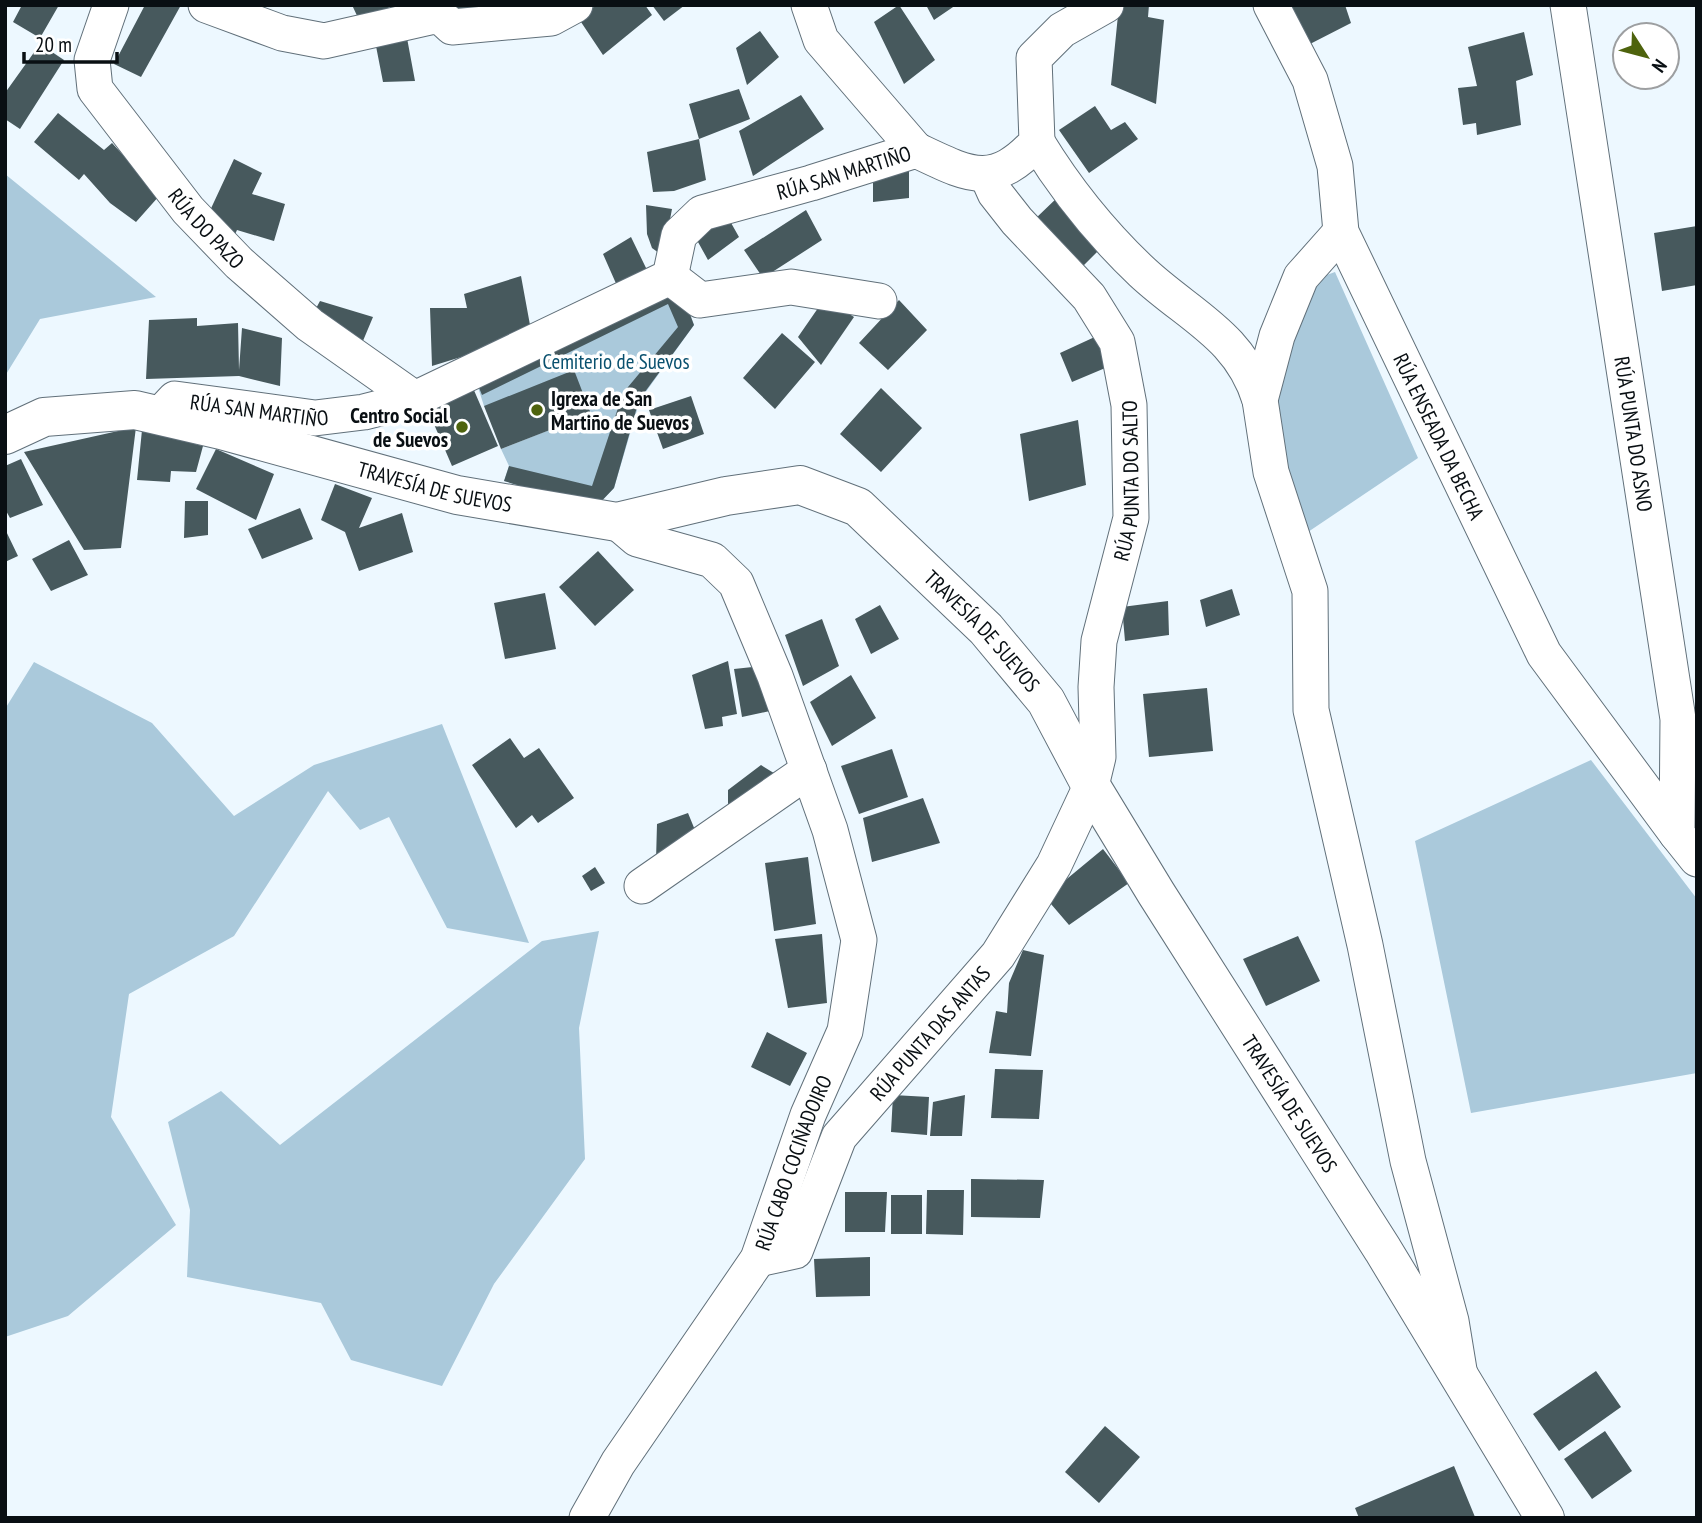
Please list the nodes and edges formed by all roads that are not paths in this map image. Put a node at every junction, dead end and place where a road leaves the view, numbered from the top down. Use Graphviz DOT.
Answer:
graph roads {
  1 [pos="206,5"];
  2 [pos="809,5"];
  3 [pos="1106,5"];
  4 [pos="1271,5"];
  5 [pos="1568,5"];
  6 [pos="104,7"];
  7 [pos="560,10"];
  8 [pos="1037,142"];
  9 [pos="916,150"];
  10 [pos="987,176"];
  11 [pos="1341,232"];
  12 [pos="670,277"];
  13 [pos="879,301"];
  14 [pos="415,399"];
  15 [pos="1260,400"];
  16 [pos="160,415"];
  17 [pos="5,435"];
  18 [pos="617,522"];
  19 [pos="809,770"];
  20 [pos="1091,786"];
  21 [pos="1687,846"];
  22 [pos="642,886"];
  23 [pos="758,1259"];
  24 [pos="1461,1379"];
  25 [pos="1542,1516"];
  26 [pos="587,1518"];
  1 -- 7 [label="street"];
  2 -- 9 [label="street"];
  3 -- 8 [label="street"];
  4 -- 11 [label="street, RÚA ENSEADA DA BECHA"];
  5 -- 21 [label="street, RÚA PUNTA DO ASNO"];
  6 -- 14 [label="street, RÚA DO PAZO"];
  8 -- 10 [label="street"];
  8 -- 15 [label="street"];
  9 -- 10 [label="street, RÚA SAN MARTIÑO"];
  9 -- 12 [label="street, RÚA SAN MARTIÑO"];
  10 -- 20 [label="street, RÚA PUNTA DO SALTO"];
  11 -- 15 [label="street"];
  11 -- 21 [label="street, RÚA ENSEADA DA BECHA"];
  12 -- 13 [label="street"];
  12 -- 14 [label="street, RÚA SAN MARTIÑO"];
  14 -- 16 [label="street, RÚA SAN MARTIÑO"];
  15 -- 24 [label="street"];
  16 -- 17 [label="street, TRAVESÍA DE SUEVOS"];
  16 -- 18 [label="street, TRAVESÍA DE SUEVOS"];
  18 -- 19 [label="street, RÚA CABO COCIÑADOIRO"];
  18 -- 20 [label="street, TRAVESÍA DE SUEVOS"];
  19 -- 22 [label="street"];
  19 -- 23 [label="street, RÚA CABO COCIÑADOIRO"];
  20 -- 23 [label="street, RÚA PUNTA DAS ANTAS"];
  20 -- 24 [label="street, TRAVESÍA DE SUEVOS"];
  23 -- 26 [label="street, RÚA CABO COCIÑADOIRO"];
  24 -- 25 [label="street, TRAVESÍA DE SUEVOS"];
}
